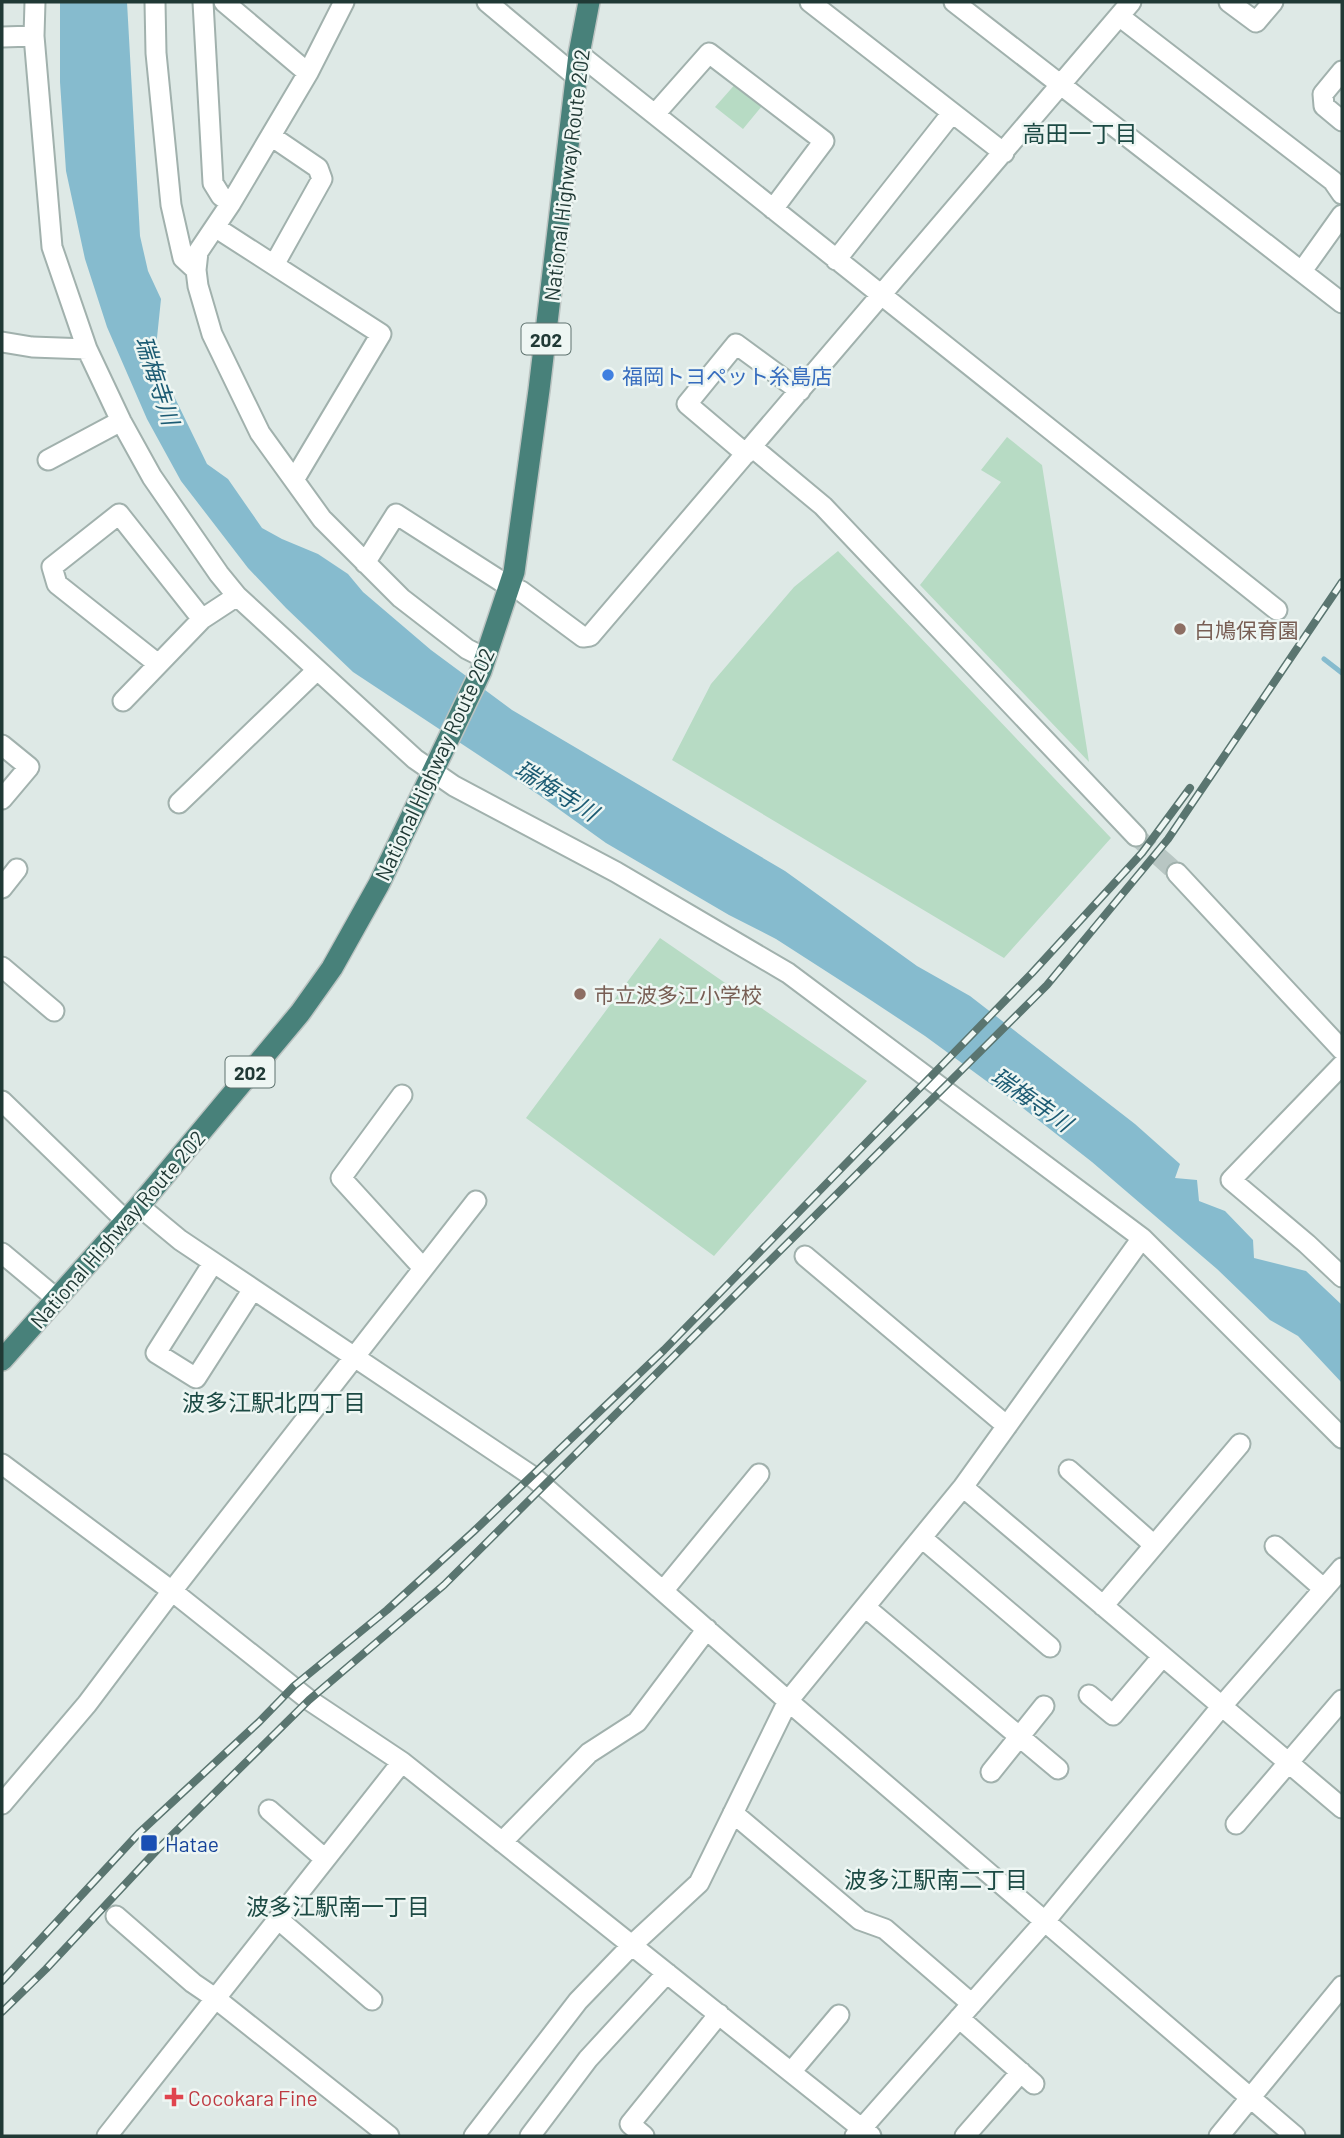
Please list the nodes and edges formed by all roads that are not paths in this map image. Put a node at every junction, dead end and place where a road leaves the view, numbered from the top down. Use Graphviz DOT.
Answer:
graph roads {
  1 [pos="35,2"];
  2 [pos="155,2"];
  3 [pos="204,2"];
  4 [pos="224,2"];
  5 [pos="344,2"];
  6 [pos="487,2"];
  7 [pos="589,2"];
  8 [pos="810,2"];
  9 [pos="954,2"];
  10 [pos="1229,2"];
  11 [pos="1273,2"];
  12 [pos="1125,9"];
  13 [pos="34,36"];
  14 [pos="2,37"];
  15 [pos="579,54"];
  16 [pos="1342,71"];
  17 [pos="308,73"];
  18 [pos="578,78"];
  19 [pos="1062,85"];
  20 [pos="952,113"];
  21 [pos="655,114"];
  22 [pos="1342,121"];
  23 [pos="271,136"];
  24 [pos="1004,153"];
  25 [pos="1342,194"];
  26 [pos="231,203"];
  27 [pos="773,209"];
  28 [pos="1342,215"];
  29 [pos="215,227"];
  30 [pos="836,260"];
  31 [pos="274,265"];
  32 [pos="196,270"];
  33 [pos="1302,271"];
  34 [pos="882,296"];
  35 [pos="1342,303"];
  36 [pos="2,342"];
  37 [pos="87,349"];
  38 [pos="800,391"];
  39 [pos="121,421"];
  40 [pos="749,450"];
  41 [pos="48,460"];
  42 [pos="294,480"];
  43 [pos="365,563"];
  44 [pos="510,587"];
  45 [pos="237,596"];
  46 [pos="1277,610"];
  47 [pos="202,618"];
  48 [pos="158,664"];
  49 [pos="483,665"];
  50 [pos="316,671"];
  51 [pos="123,701"];
  52 [pos="2,744"];
  53 [pos="433,771"];
  54 [pos="2,799"];
  55 [pos="179,803"];
  56 [pos="1136,836"];
  57 [pos="17,869"];
  58 [pos="1177,873"];
  59 [pos="2,888"];
  60 [pos="2,967"];
  61 [pos="54,1011"];
  62 [pos="1342,1050"];
  63 [pos="1342,1065"];
  64 [pos="402,1096"];
  65 [pos="2,1101"];
  66 [pos="476,1201"];
  67 [pos="132,1214"];
  68 [pos="1142,1238"];
  69 [pos="2,1253"];
  70 [pos="805,1255"];
  71 [pos="213,1263"];
  72 [pos="423,1268"];
  73 [pos="1342,1278"];
  74 [pos="253,1289"];
  75 [pos="57,1298"];
  76 [pos="354,1356"];
  77 [pos="2,1360"];
  78 [pos="1007,1426"];
  79 [pos="1342,1438"];
  80 [pos="1240,1444"];
  81 [pos="2,1464"];
  82 [pos="1069,1470"];
  83 [pos="760,1474"];
  84 [pos="963,1487"];
  85 [pos="922,1538"];
  86 [pos="1154,1545"];
  87 [pos="1275,1546"];
  88 [pos="1335,1581"];
  89 [pos="172,1591"];
  90 [pos="663,1591"];
  91 [pos="1102,1606"];
  92 [pos="865,1607"];
  93 [pos="707,1629"];
  94 [pos="1050,1647"];
  95 [pos="1162,1657"];
  96 [pos="1089,1695"];
  97 [pos="1342,1700"];
  98 [pos="788,1701"];
  99 [pos="1044,1706"];
  100 [pos="1221,1707"];
  101 [pos="1019,1737"];
  102 [pos="402,1762"];
  103 [pos="1289,1763"];
  104 [pos="1058,1769"];
  105 [pos="991,1772"];
  106 [pos="2,1804"];
  107 [pos="1342,1808"];
  108 [pos="269,1810"];
  109 [pos="733,1813"];
  110 [pos="1236,1824"];
  111 [pos="502,1842"];
  112 [pos="325,1860"];
  113 [pos="116,1916"];
  114 [pos="278,1919"];
  115 [pos="1046,1920"];
  116 [pos="632,1945"];
  117 [pos="667,1973"];
  118 [pos="1342,1986"];
  119 [pos="215,1998"];
  120 [pos="372,2000"];
  121 [pos="966,2011"];
  122 [pos="719,2014"];
  123 [pos="839,2015"];
  124 [pos="791,2072"];
  125 [pos="1251,2097"];
  126 [pos="863,2134"];
  127 [pos="478,2135"];
  128 [pos="107,2136"];
  129 [pos="389,2136"];
  130 [pos="530,2136"];
  131 [pos="644,2136"];
  132 [pos="965,2136"];
  133 [pos="1219,2136"];
  134 [pos="1295,2136"];
  1 -- 13 [label="street"];
  2 -- 32 [label="street"];
  3 -- 26 [label="street"];
  4 -- 17 [label="street"];
  5 -- 17 [label="street"];
  6 -- 18 [label="street"];
  7 -- 15 [label="highway, National Highway Route 202 / 202"];
  8 -- 20 [label="street"];
  9 -- 19 [label="street"];
  10 -- 11 [label="street"];
  12 -- 19 [label="street"];
  12 -- 25 [label="street"];
  13 -- 14 [label="street"];
  13 -- 37 [label="street"];
  15 -- 18 [label="highway, National Highway Route 202 / 202"];
  15 -- 21 [label="street"];
  16 -- 22 [label="street"];
  17 -- 23 [label="street"];
  18 -- 44 [label="highway, National Highway Route 202 / 202"];
  19 -- 24 [label="street"];
  19 -- 33 [label="street"];
  20 -- 24 [label="street"];
  20 -- 30 [label="street"];
  21 -- 27 [label="street"];
  21 -- 27 [label="street"];
  23 -- 26 [label="street"];
  23 -- 31 [label="street"];
  24 -- 34 [label="street"];
  26 -- 29 [label="street"];
  27 -- 30 [label="street"];
  28 -- 33 [label="street"];
  29 -- 31 [label="street"];
  29 -- 32 [label="street"];
  30 -- 34 [label="street"];
  31 -- 42 [label="street"];
  32 -- 42 [label="street"];
  33 -- 35 [label="street"];
  34 -- 38 [label="street"];
  34 -- 46 [label="street"];
  36 -- 37 [label="street"];
  37 -- 39 [label="street"];
  38 -- 40 [label="street"];
  38 -- 40 [label="street"];
  39 -- 41 [label="street"];
  39 -- 45 [label="street"];
  40 -- 44 [label="street"];
  40 -- 56 [label="street"];
  42 -- 43 [label="street"];
  43 -- 44 [label="street"];
  43 -- 49 [label="street"];
  44 -- 49 [label="highway, National Highway Route 202 / 202"];
  45 -- 47 [label="street"];
  45 -- 50 [label="street"];
  47 -- 48 [label="street"];
  47 -- 48 [label="street"];
  48 -- 51 [label="street"];
  49 -- 53 [label="highway, National Highway Route 202 / 202"];
  50 -- 53 [label="street"];
  50 -- 55 [label="street"];
  52 -- 54 [label="street"];
  53 -- 67 [label="highway, National Highway Route 202 / 202"];
  53 -- 68 [label="street"];
  57 -- 59 [label="street"];
  58 -- 62 [label="street"];
  60 -- 61 [label="street"];
  63 -- 73 [label="street"];
  64 -- 72 [label="street"];
  65 -- 67 [label="street"];
  66 -- 72 [label="street"];
  67 -- 71 [label="street"];
  67 -- 75 [label="highway, National Highway Route 202 / 202"];
  68 -- 78 [label="street"];
  68 -- 79 [label="street"];
  69 -- 75 [label="street"];
  70 -- 78 [label="street"];
  71 -- 74 [label="street"];
  71 -- 74 [label="street"];
  72 -- 76 [label="street"];
  74 -- 76 [label="street"];
  75 -- 77 [label="highway, National Highway Route 202 / 202"];
  76 -- 89 [label="street"];
  76 -- 90 [label="street"];
  78 -- 84 [label="street"];
  80 -- 86 [label="street"];
  81 -- 89 [label="street"];
  82 -- 86 [label="street"];
  83 -- 90 [label="street"];
  84 -- 85 [label="street"];
  84 -- 91 [label="street"];
  85 -- 92 [label="street"];
  85 -- 94 [label="street"];
  86 -- 91 [label="street"];
  87 -- 88 [label="street"];
  88 -- 100 [label="street"];
  89 -- 102 [label="street"];
  89 -- 106 [label="street"];
  90 -- 93 [label="street"];
  91 -- 95 [label="street"];
  92 -- 98 [label="street"];
  92 -- 101 [label="street"];
  93 -- 98 [label="street"];
  93 -- 111 [label="street"];
  95 -- 96 [label="street"];
  95 -- 100 [label="street"];
  97 -- 103 [label="street"];
  98 -- 109 [label="street"];
  98 -- 115 [label="street"];
  99 -- 101 [label="street"];
  100 -- 103 [label="street"];
  100 -- 115 [label="street"];
  101 -- 104 [label="street"];
  101 -- 105 [label="street"];
  102 -- 111 [label="street"];
  102 -- 112 [label="street"];
  103 -- 107 [label="street"];
  103 -- 110 [label="street"];
  108 -- 112 [label="street"];
  109 -- 116 [label="street"];
  109 -- 121 [label="street"];
  111 -- 116 [label="street"];
  112 -- 114 [label="street"];
  113 -- 119 [label="street"];
  114 -- 119 [label="street"];
  114 -- 120 [label="street"];
  115 -- 121 [label="street"];
  115 -- 125 [label="street"];
  116 -- 117 [label="street"];
  116 -- 127 [label="street"];
  117 -- 122 [label="street"];
  117 -- 130 [label="street"];
  118 -- 125 [label="street"];
  119 -- 128 [label="street"];
  119 -- 129 [label="street"];
  121 -- 126 [label="street"];
  121 -- 132 [label="street"];
  122 -- 124 [label="street"];
  122 -- 131 [label="street"];
  123 -- 124 [label="street"];
  124 -- 126 [label="street"];
  125 -- 133 [label="street"];
  125 -- 134 [label="street"];
}
